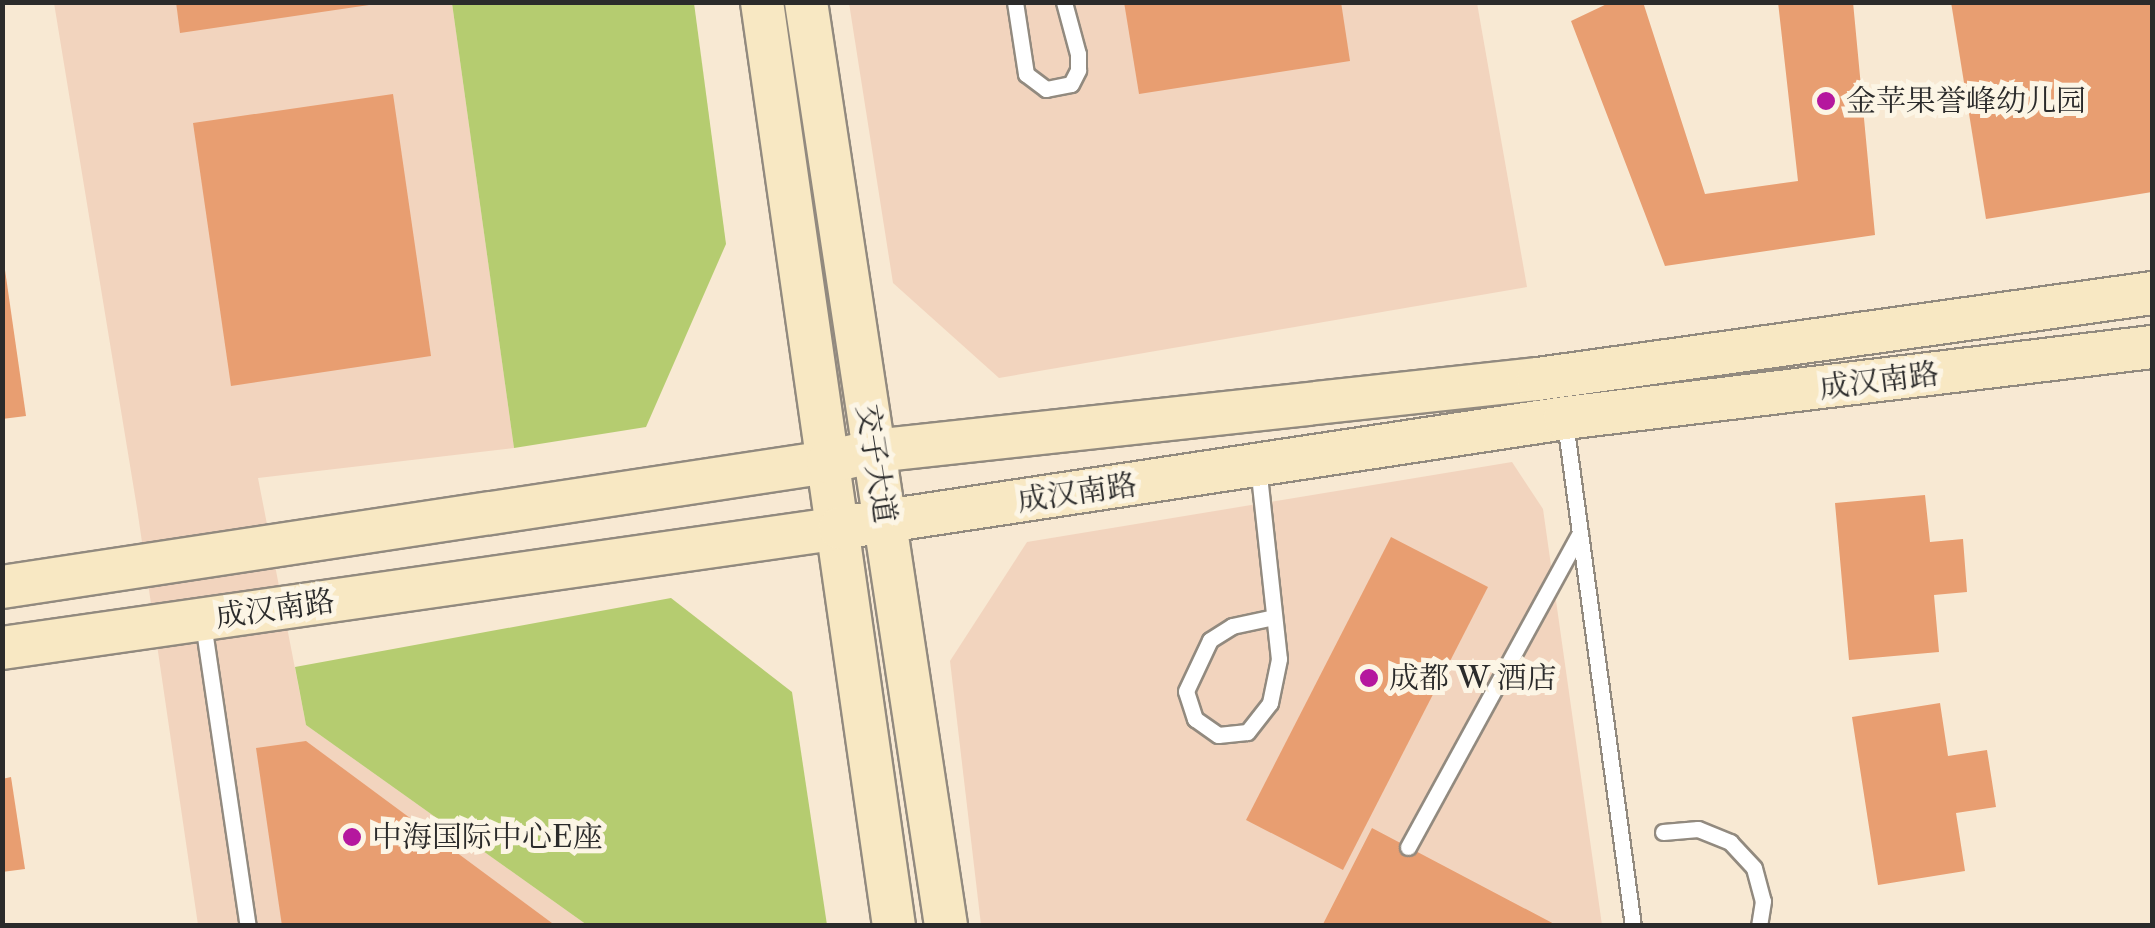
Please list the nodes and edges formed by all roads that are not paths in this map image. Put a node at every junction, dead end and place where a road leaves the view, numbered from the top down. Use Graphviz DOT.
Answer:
graph roads {
  1 [pos="762,2"];
  2 [pos="806,2"];
  3 [pos="1015,2"];
  4 [pos="1064,2"];
  5 [pos="2152,293"];
  6 [pos="2152,347"];
  7 [pos="1565,418"];
  8 [pos="874,452"];
  9 [pos="828,462"];
  10 [pos="1258,466"];
  11 [pos="885,521"];
  12 [pos="840,528"];
  13 [pos="1580,533"];
  14 [pos="2,587"];
  15 [pos="1274,617"];
  16 [pos="202,620"];
  17 [pos="2,648"];
  18 [pos="1663,832"];
  19 [pos="1408,847"];
  20 [pos="248,926"];
  21 [pos="894,926"];
  22 [pos="946,926"];
  23 [pos="1633,926"];
  24 [pos="1759,926"];
  1 -- 9 [label="main road, 交子大道"];
  2 -- 8 [label="main road, 交子大道"];
  3 -- 4 [label="lane"];
  5 -- 8 [label="main road, 成汉南路"];
  6 -- 7 [label="main road, 成汉南路"];
  7 -- 10 [label="main road, 成汉南路"];
  7 -- 13 [label="lane"];
  8 -- 9 [label="main road, 成汉南路"];
  8 -- 11 [label="main road, 交子大道"];
  9 -- 12 [label="main road, 交子大道"];
  9 -- 14 [label="main road, 成汉南路"];
  10 -- 11 [label="main road, 成汉南路"];
  10 -- 15 [label="lane"];
  11 -- 12 [label="main road, 成汉南路"];
  11 -- 22 [label="main road, 交子大道"];
  12 -- 16 [label="main road, 成汉南路"];
  12 -- 21 [label="main road, 交子大道"];
  13 -- 19 [label="lane"];
  13 -- 23 [label="lane"];
  15 -- 15 [label="lane"];
  16 -- 17 [label="main road, 成汉南路"];
  16 -- 20 [label="lane"];
  18 -- 24 [label="lane"];
}
